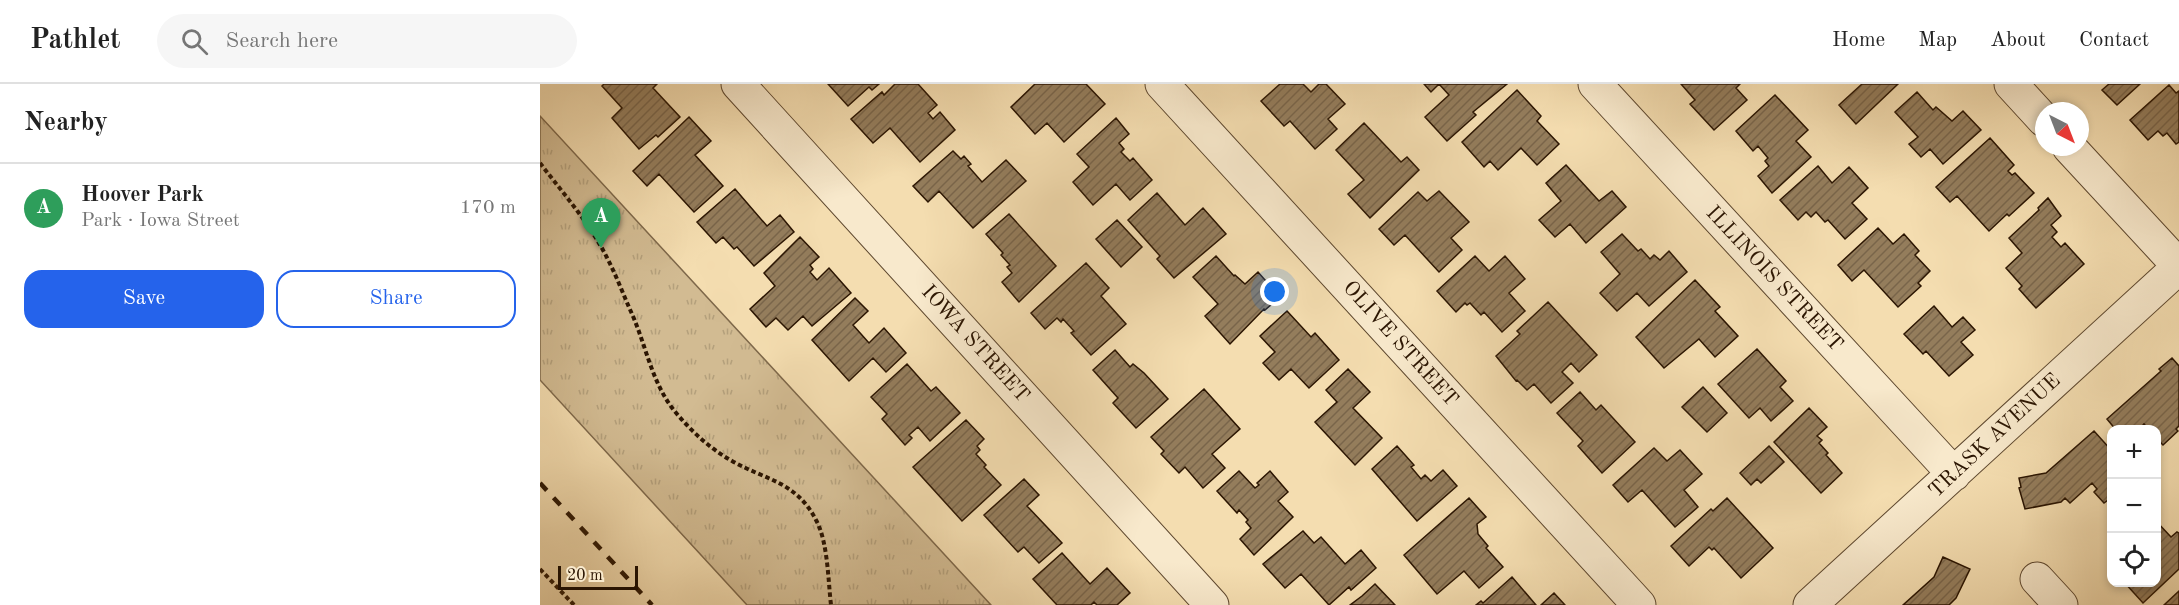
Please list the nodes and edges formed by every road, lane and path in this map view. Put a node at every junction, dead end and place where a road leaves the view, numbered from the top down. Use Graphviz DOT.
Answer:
graph roads {
  1 [pos="738,84"];
  2 [pos="1162,84"];
  3 [pos="1595,84"];
  4 [pos="2011,84"];
  5 [pos="2035,110"];
  6 [pos="2077,156"];
  7 [pos="540,163"];
  8 [pos="2179,266"];
  9 [pos="1953,474"];
  10 [pos="540,569"];
  11 [pos="2037,579"];
  12 [pos="574,605"];
  13 [pos="831,605"];
  14 [pos="1212,605"];
  15 [pos="1638,605"];
  16 [pos="1810,605"];
  17 [pos="2061,605"];
  1 -- 14 [label="street, IOWA STREET"];
  2 -- 15 [label="street, OLIVE STREET"];
  3 -- 9 [label="street, ILLINOIS STREET"];
  4 -- 5 [label="street"];
  6 -- 8 [label="street"];
  7 -- 13 [label="path"];
  8 -- 9 [label="street, TRASK AVENUE"];
  9 -- 16 [label="street, TRASK AVENUE"];
  10 -- 12 [label="path"];
  11 -- 17 [label="street"];
}
